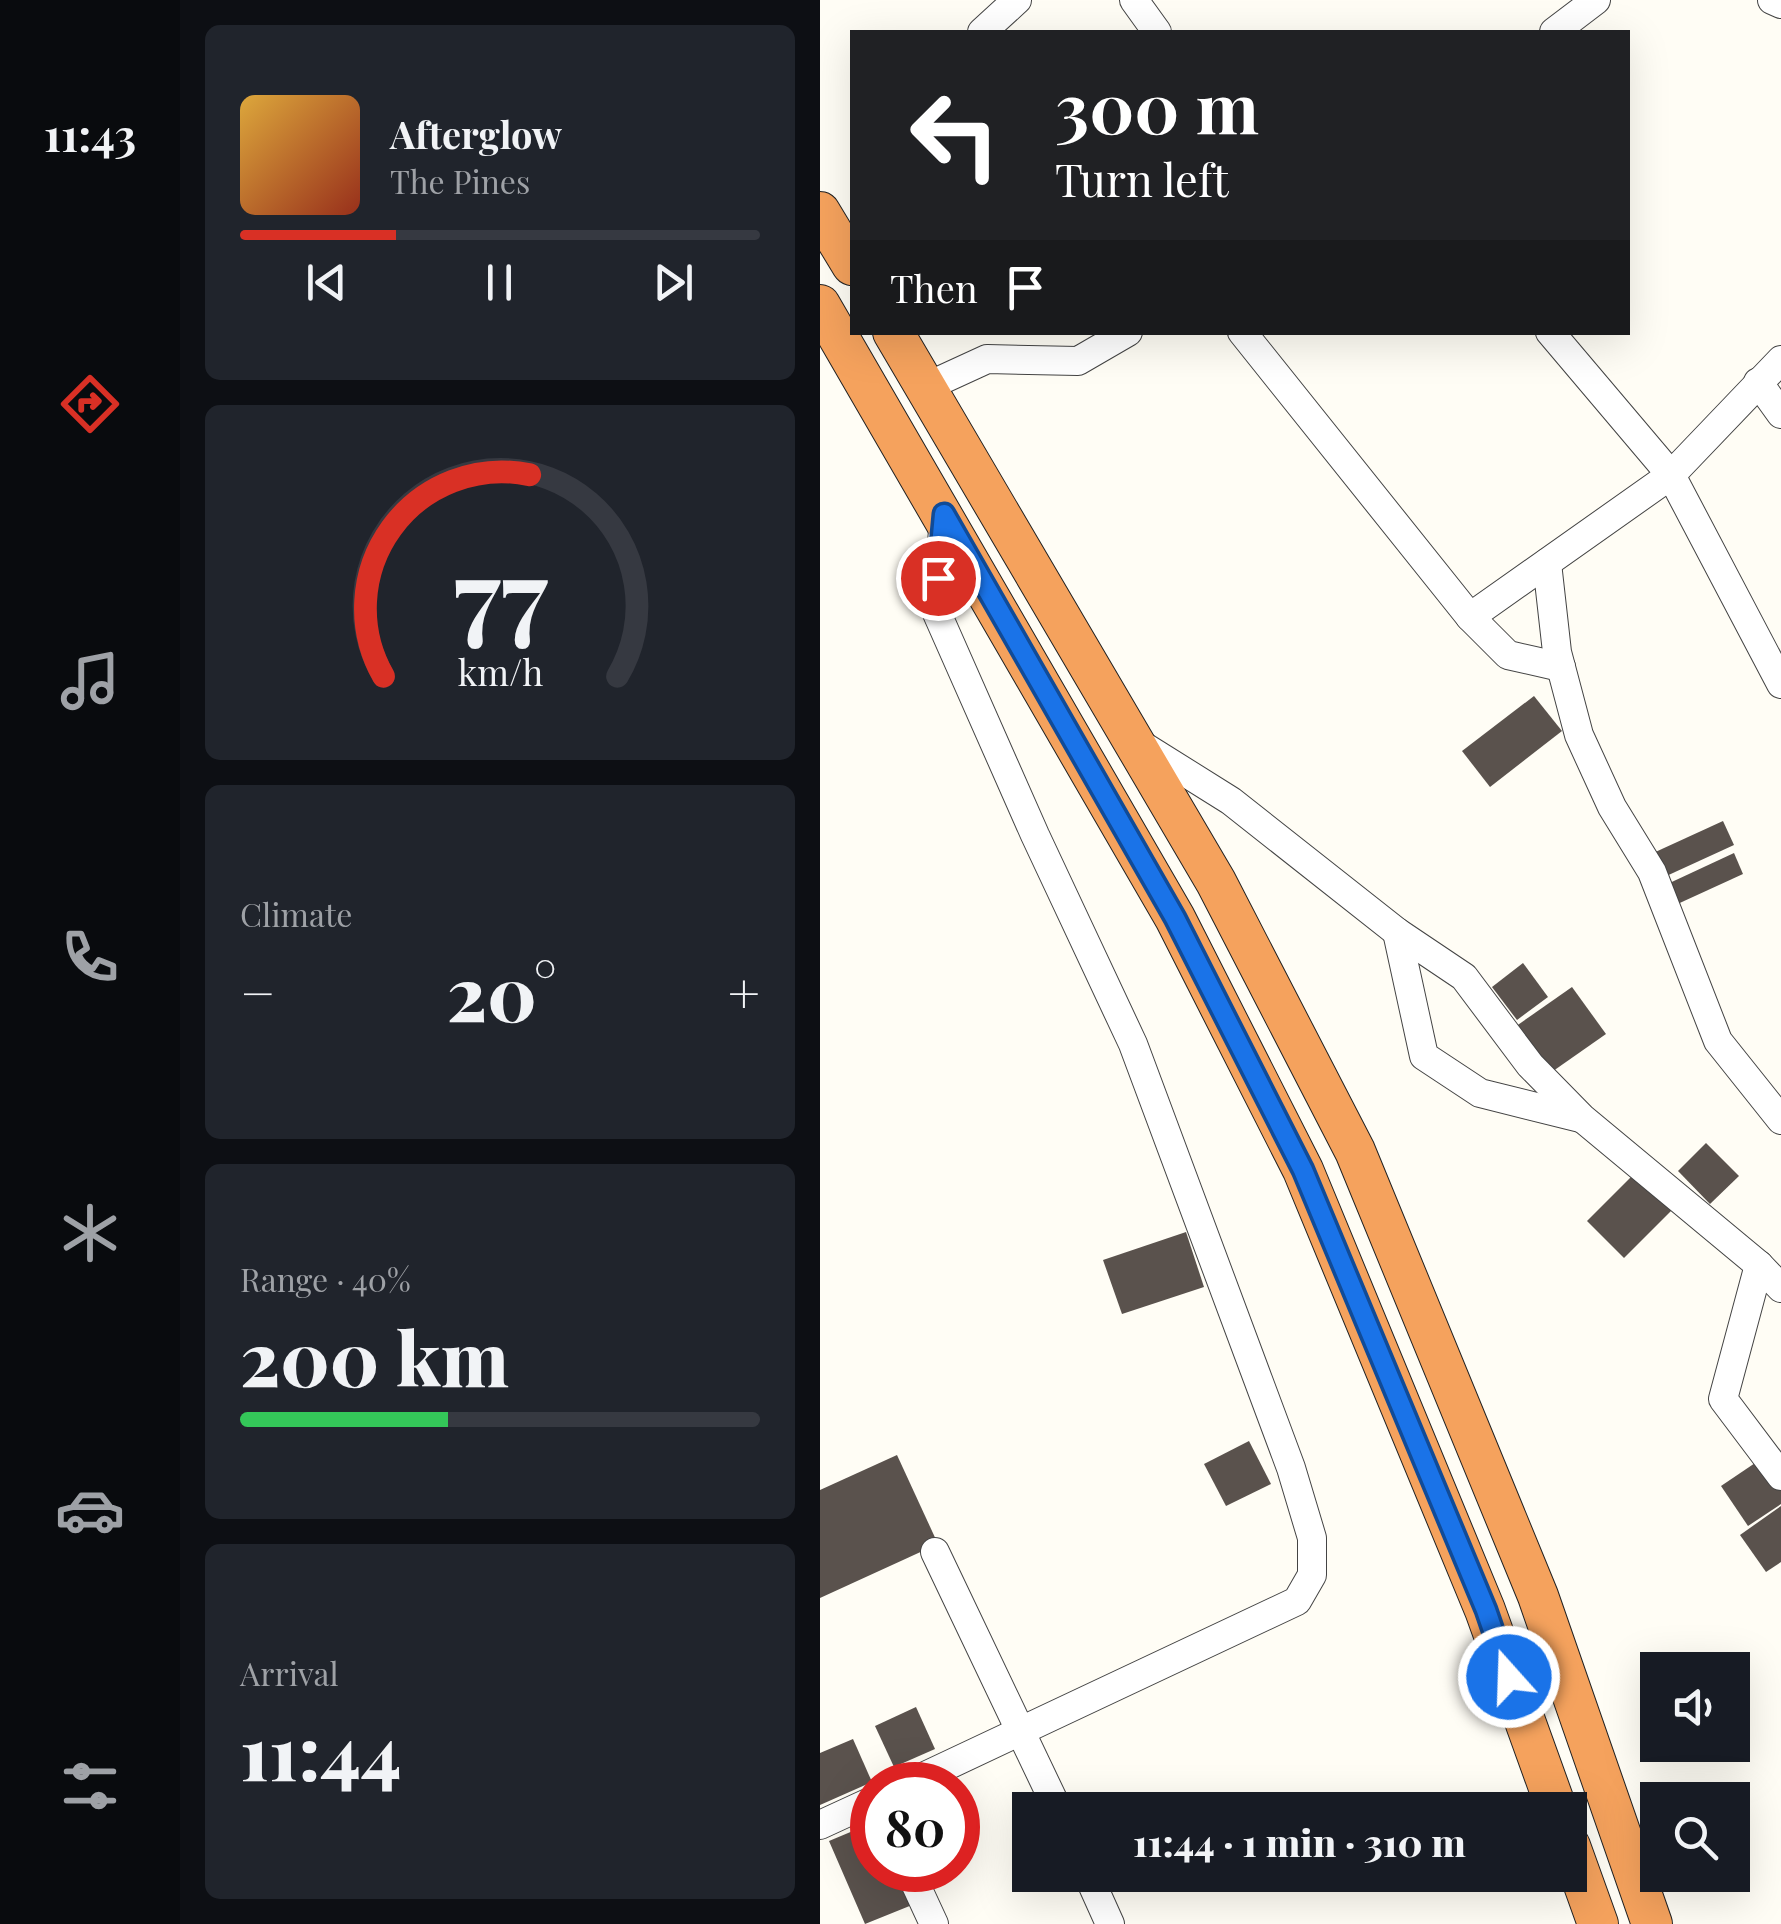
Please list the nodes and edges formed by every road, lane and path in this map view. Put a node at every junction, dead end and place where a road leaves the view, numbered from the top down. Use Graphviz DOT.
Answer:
graph roads {
  1 [pos="1017,0"];
  2 [pos="1134,0"];
  3 [pos="1596,0"];
  4 [pos="1772,0"];
  5 [pos="1781,4"];
  6 [pos="989,29"];
  7 [pos="1156,30"];
  8 [pos="1557,30"];
  9 [pos="820,212"];
  10 [pos="850,263"];
  11 [pos="820,305"];
  12 [pos="895,335"];
  13 [pos="1001,335"];
  14 [pos="1123,335"];
  15 [pos="1244,335"];
  16 [pos="1553,335"];
  17 [pos="987,359"];
  18 [pos="1781,360"];
  19 [pos="1758,382"];
  20 [pos="926,387"];
  21 [pos="1781,414"];
  22 [pos="1671,475"];
  23 [pos="944,514"];
  24 [pos="1547,563"];
  25 [pos="1470,617"];
  26 [pos="1561,668"];
  27 [pos="1781,684"];
  28 [pos="1130,738"];
  29 [pos="1397,932"];
  30 [pos="1582,1118"];
  31 [pos="1781,1120"];
  32 [pos="1758,1264"];
  33 [pos="1781,1288"];
  34 [pos="1781,1476"];
  35 [pos="935,1552"];
  36 [pos="1021,1730"];
  37 [pos="954,1762"];
  38 [pos="1050,1792"];
  39 [pos="1551,1792"];
  40 [pos="850,1811"];
  41 [pos="820,1825"];
  42 [pos="919,1892"];
  43 [pos="1096,1892"];
  44 [pos="1587,1892"];
  45 [pos="934,1924"];
  46 [pos="1110,1924"];
  47 [pos="1598,1924"];
  48 [pos="1652,1924"];
  1 -- 6 [label="street"];
  2 -- 7 [label="street"];
  3 -- 8 [label="street"];
  4 -- 5 [label="street"];
  9 -- 10 [label="highway"];
  11 -- 23 [label="highway"];
  12 -- 20 [label="highway"];
  13 -- 17 [label="street"];
  14 -- 17 [label="street"];
  15 -- 25 [label="street"];
  16 -- 22 [label="street"];
  17 -- 20 [label="street"];
  18 -- 19 [label="street"];
  19 -- 21 [label="street"];
  19 -- 22 [label="street"];
  20 -- 28 [label="highway"];
  22 -- 24 [label="street"];
  22 -- 27 [label="street"];
  23 -- 36 [label="street"];
  23 -- 39 [label="highway"];
  24 -- 25 [label="street"];
  24 -- 26 [label="street"];
  25 -- 26 [label="street"];
  26 -- 31 [label="street"];
  28 -- 29 [label="street"];
  28 -- 48 [label="highway"];
  29 -- 30 [label="street"];
  29 -- 30 [label="street"];
  30 -- 32 [label="street"];
  32 -- 33 [label="street"];
  32 -- 34 [label="street"];
  35 -- 36 [label="street"];
  36 -- 37 [label="street"];
  36 -- 38 [label="street"];
  40 -- 41 [label="street"];
  42 -- 45 [label="street"];
  43 -- 46 [label="street"];
  44 -- 47 [label="highway"];
}
